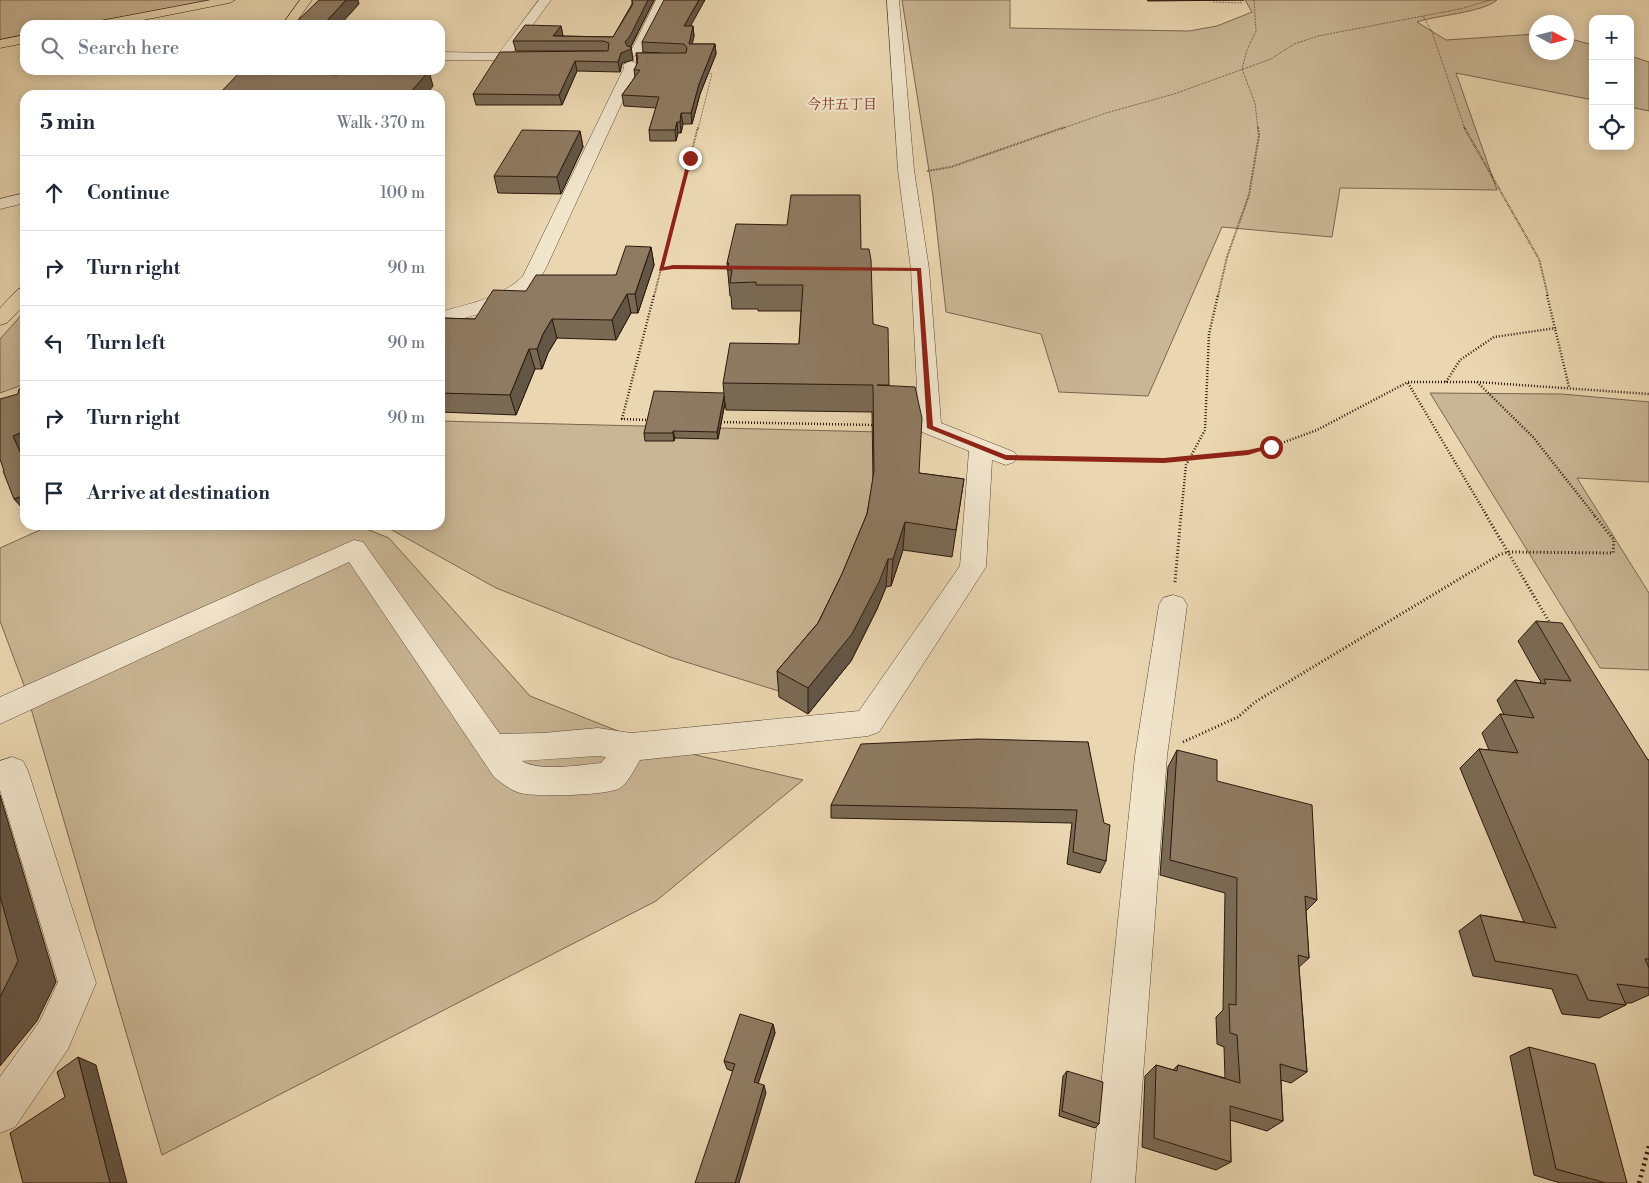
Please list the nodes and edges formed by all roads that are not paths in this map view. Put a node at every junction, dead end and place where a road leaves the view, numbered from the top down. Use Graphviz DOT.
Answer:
graph roads {
  1 [pos="229,0"];
  2 [pos="306,0"];
  3 [pos="544,0"];
  4 [pos="662,0"];
  5 [pos="892,0"];
  6 [pos="126,20"];
  7 [pos="292,20"];
  8 [pos="20,40"];
  9 [pos="0,44"];
  10 [pos="445,56"];
  11 [pos="503,56"];
  12 [pos="549,57"];
  13 [pos="330,75"];
  14 [pos="337,85"];
  15 [pos="20,199"];
  16 [pos="0,204"];
  17 [pos="20,299"];
  18 [pos="445,316"];
  19 [pos="0,319"];
  20 [pos="1173,605"];
  21 [pos="0,711"];
  22 [pos="0,776"];
  23 [pos="0,1112"];
  24 [pos="1113,1183"];
  1 -- 6 [label="main road"];
  2 -- 7 [label="main road"];
  3 -- 11 [label="street"];
  4 -- 18 [label="street"];
  5 -- 21 [label="street"];
  8 -- 9 [label="main road"];
  10 -- 11 [label="street"];
  11 -- 12 [label="street"];
  13 -- 14 [label="street"];
  15 -- 16 [label="street"];
  17 -- 19 [label="main road"];
  20 -- 24 [label="street"];
  22 -- 23 [label="street"];
}
